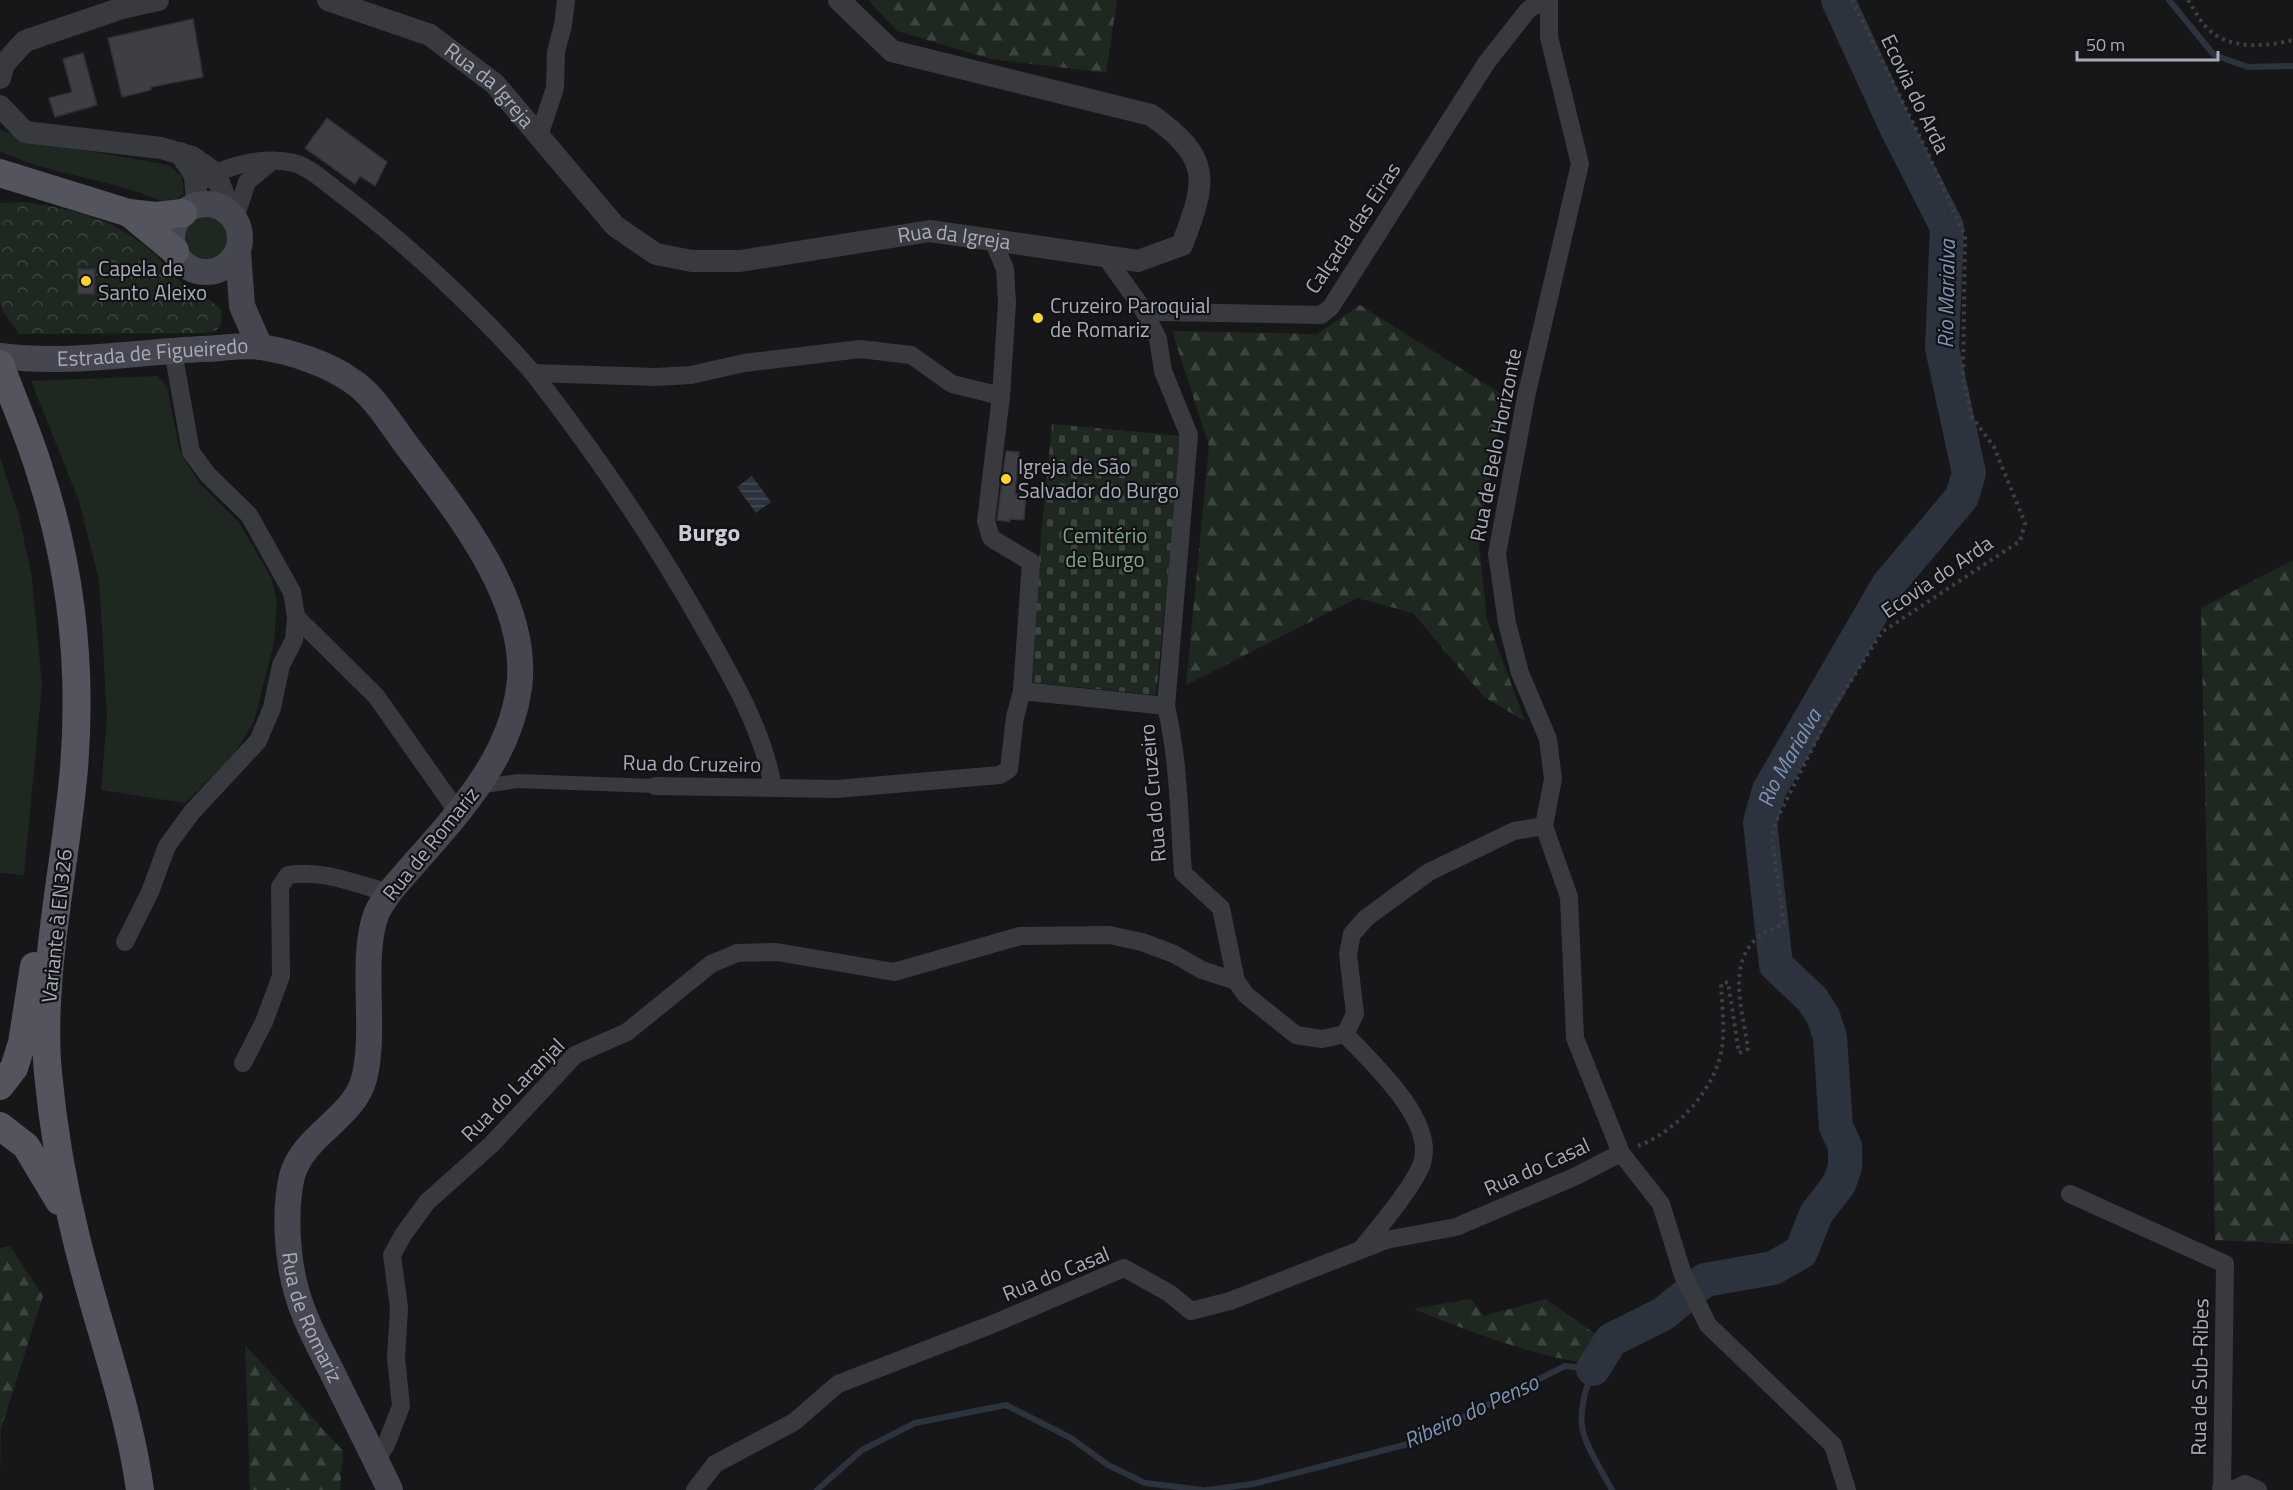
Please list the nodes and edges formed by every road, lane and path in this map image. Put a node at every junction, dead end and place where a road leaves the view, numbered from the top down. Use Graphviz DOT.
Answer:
graph roads {
  1 [pos="158,0"];
  2 [pos="327,0"];
  3 [pos="566,0"];
  4 [pos="839,0"];
  5 [pos="1543,0"];
  6 [pos="1549,0"];
  7 [pos="1852,0"];
  8 [pos="2188,0"];
  9 [pos="2293,40"];
  10 [pos="0,78"];
  11 [pos="0,106"];
  12 [pos="539,136"];
  13 [pos="273,160"];
  14 [pos="0,173"];
  15 [pos="0,192"];
  16 [pos="64,193"];
  17 [pos="198,194"];
  18 [pos="129,213"];
  19 [pos="230,213"];
  20 [pos="993,240"];
  21 [pos="175,251"];
  22 [pos="238,252"];
  23 [pos="1105,256"];
  24 [pos="205,272"];
  25 [pos="242,306"];
  26 [pos="1143,309"];
  27 [pos="260,347"];
  28 [pos="173,351"];
  29 [pos="0,356"];
  30 [pos="0,364"];
  31 [pos="533,373"];
  32 [pos="1001,396"];
  33 [pos="296,617"];
  34 [pos="1022,691"];
  35 [pos="1166,706"];
  36 [pos="74,767"];
  37 [pos="655,786"];
  38 [pos="477,787"];
  39 [pos="773,787"];
  40 [pos="457,811"];
  41 [pos="1544,826"];
  42 [pos="389,893"];
  43 [pos="125,942"];
  44 [pos="1236,981"];
  45 [pos="1345,1034"];
  46 [pos="243,1063"];
  47 [pos="0,1086"];
  48 [pos="0,1126"];
  49 [pos="1621,1153"];
  50 [pos="2070,1194"];
  51 [pos="75,1233"];
  52 [pos="1361,1250"];
  53 [pos="376,1461"];
  54 [pos="2221,1489"];
  55 [pos="140,1490"];
  56 [pos="390,1490"];
  57 [pos="695,1490"];
  58 [pos="1847,1490"];
  59 [pos="2258,1490"];
  1 -- 10 [label="street"];
  2 -- 12 [label="street, Rua da Igreja"];
  3 -- 12 [label="street"];
  4 -- 23 [label="street, Rua da Igreja"];
  5 -- 26 [label="street, Calçada das Eiras"];
  6 -- 41 [label="street, Rua de Belo Horizonte"];
  7 -- 49 [label="path, Ecovia do Arda"];
  8 -- 9 [label="path"];
  11 -- 17 [label="street"];
  12 -- 20 [label="street, Rua da Igreja"];
  13 -- 17 [label="street"];
  13 -- 19 [label="street"];
  13 -- 31 [label="street"];
  14 -- 16 [label="main road"];
  15 -- 16 [label="main road"];
  16 -- 18 [label="main road"];
  17 -- 18 [label="main road"];
  17 -- 19 [label="main road"];
  17 -- 21 [label="main road"];
  18 -- 21 [label="main road"];
  19 -- 22 [label="main road"];
  20 -- 23 [label="street, Rua da Igreja"];
  20 -- 32 [label="street"];
  21 -- 24 [label="main road"];
  22 -- 24 [label="main road"];
  22 -- 25 [label="main road, Estrada de Figueiredo"];
  23 -- 26 [label="street"];
  24 -- 25 [label="main road, Estrada de Figueiredo"];
  25 -- 27 [label="main road, Estrada de Figueiredo"];
  26 -- 35 [label="street"];
  27 -- 28 [label="main road, Estrada de Figueiredo"];
  27 -- 38 [label="main road, Rua de Romariz"];
  28 -- 29 [label="main road, Estrada de Figueiredo"];
  28 -- 33 [label="street"];
  30 -- 36 [label="main road, Variante à EN326"];
  31 -- 32 [label="street"];
  31 -- 39 [label="street"];
  32 -- 34 [label="street"];
  33 -- 40 [label="street"];
  33 -- 43 [label="street"];
  34 -- 35 [label="street, Rua do Cruzeiro"];
  34 -- 39 [label="street, Rua do Cruzeiro"];
  35 -- 44 [label="street, Rua do Cruzeiro"];
  36 -- 47 [label="main road"];
  36 -- 51 [label="main road, Variante à EN326"];
  37 -- 38 [label="street, Rua do Cruzeiro"];
  37 -- 39 [label="street, Rua do Cruzeiro"];
  38 -- 40 [label="main road, Rua de Romariz"];
  40 -- 42 [label="main road, Rua de Romariz"];
  41 -- 45 [label="street"];
  41 -- 49 [label="street, Rua de Belo Horizonte"];
  42 -- 46 [label="street"];
  42 -- 53 [label="main road, Rua de Romariz"];
  44 -- 45 [label="street"];
  44 -- 53 [label="street, Rua do Laranjal"];
  45 -- 52 [label="street"];
  48 -- 51 [label="main road"];
  49 -- 52 [label="street, Rua do Casal"];
  49 -- 58 [label="street, Rua de Belo Horizonte"];
  50 -- 54 [label="street, Rua de Sub-Ribes"];
  51 -- 55 [label="main road, Variante à EN326"];
  52 -- 57 [label="street, Rua do Casal"];
  53 -- 56 [label="main road, Rua de Romariz"];
  54 -- 59 [label="street"];
}
